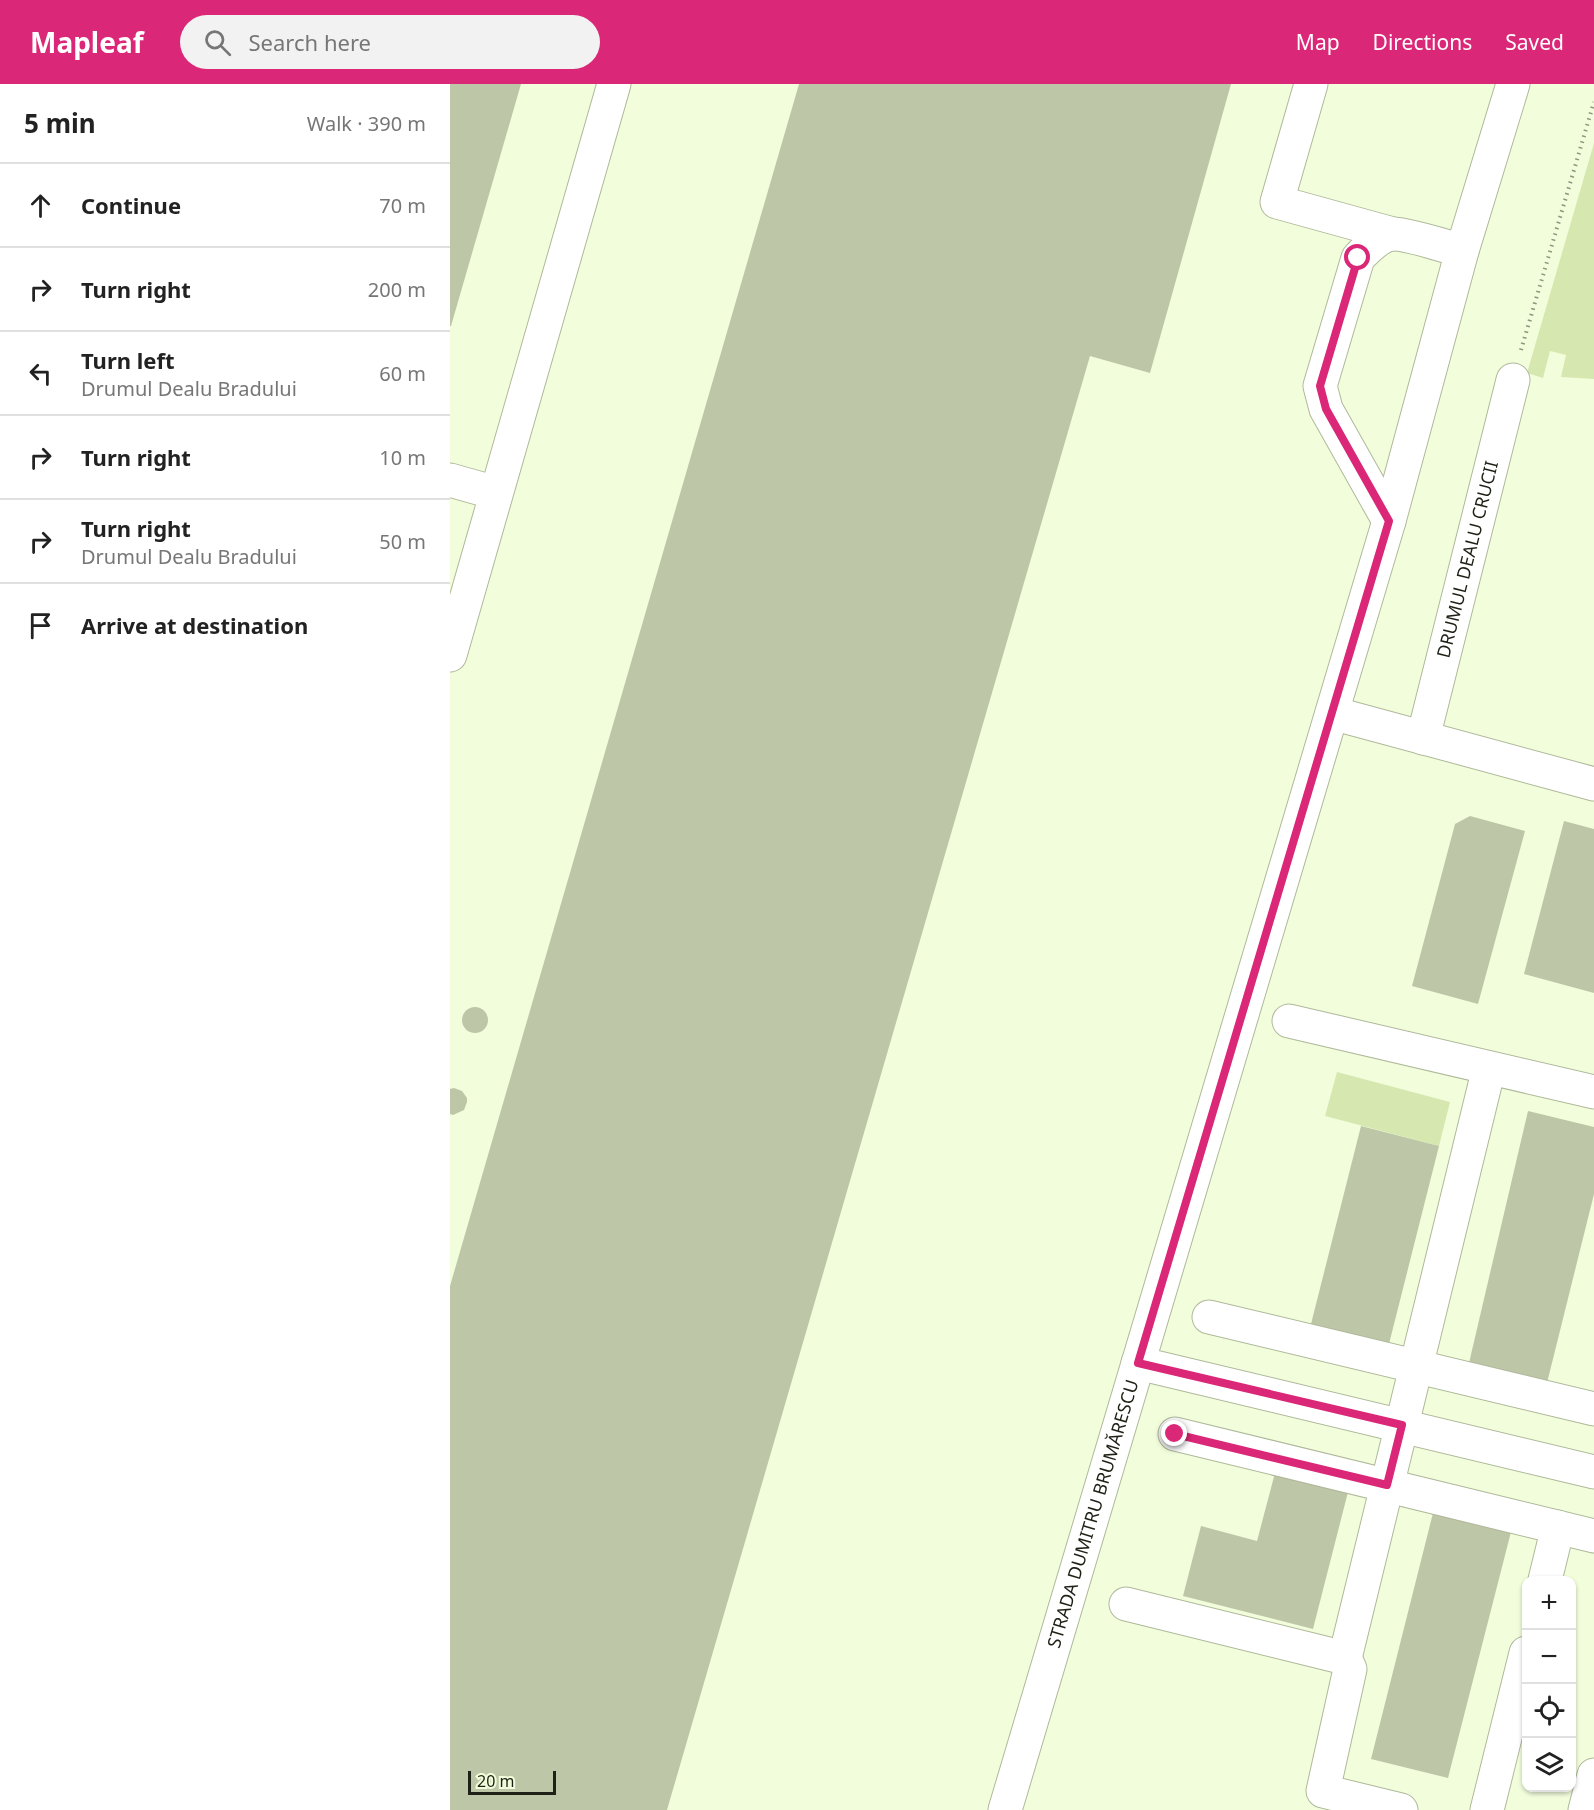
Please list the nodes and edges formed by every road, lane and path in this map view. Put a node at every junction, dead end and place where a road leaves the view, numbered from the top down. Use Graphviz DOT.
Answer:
graph roads {
  1 [pos="614,84"];
  2 [pos="1311,84"];
  3 [pos="1513,84"];
  4 [pos="1594,102"];
  5 [pos="1393,234"];
  6 [pos="1462,251"];
  7 [pos="1513,380"];
  8 [pos="450,480"];
  9 [pos="496,494"];
  10 [pos="1389,521"];
  11 [pos="450,655"];
  12 [pos="1332,713"];
  13 [pos="1423,738"];
  14 [pos="1594,784"];
  15 [pos="1289,1021"];
  16 [pos="1489,1068"];
  17 [pos="1594,1092"];
  18 [pos="1209,1317"];
  19 [pos="1138,1363"];
  20 [pos="1416,1366"];
  21 [pos="1592,1399"];
  22 [pos="1402,1425"];
  23 [pos="1175,1434"];
  24 [pos="1594,1472"];
  25 [pos="1387,1485"];
  26 [pos="1558,1527"];
  27 [pos="1594,1536"];
  28 [pos="1546,1576"];
  29 [pos="1126,1604"];
  30 [pos="1345,1658"];
  31 [pos="1522,1673"];
  32 [pos="1594,1775"];
  33 [pos="1005,1810"];
  34 [pos="1401,1810"];
  35 [pos="1487,1810"];
  36 [pos="1585,1810"];
  1 -- 9 [label="street"];
  2 -- 5 [label="street"];
  3 -- 6 [label="street, STRADA DUMITRU BRUMĂRESCU"];
  4 -- 7 [label="path"];
  5 -- 6 [label="street"];
  5 -- 10 [label="street"];
  6 -- 10 [label="street, STRADA DUMITRU BRUMĂRESCU"];
  7 -- 13 [label="street, DRUMUL DEALU CRUCII"];
  8 -- 9 [label="street"];
  9 -- 11 [label="street"];
  10 -- 12 [label="street, STRADA DUMITRU BRUMĂRESCU"];
  12 -- 13 [label="street"];
  12 -- 19 [label="street, STRADA DUMITRU BRUMĂRESCU"];
  13 -- 14 [label="street"];
  15 -- 16 [label="street"];
  16 -- 17 [label="street"];
  16 -- 20 [label="street"];
  18 -- 20 [label="street"];
  19 -- 22 [label="street"];
  19 -- 33 [label="street, STRADA DUMITRU BRUMĂRESCU"];
  20 -- 21 [label="street"];
  20 -- 22 [label="street"];
  22 -- 24 [label="street"];
  22 -- 25 [label="street"];
  23 -- 25 [label="street"];
  25 -- 26 [label="street"];
  25 -- 30 [label="street"];
  26 -- 27 [label="street"];
  26 -- 28 [label="street"];
  29 -- 30 [label="street"];
  30 -- 34 [label="street"];
  31 -- 35 [label="street"];
  32 -- 36 [label="street"];
}
